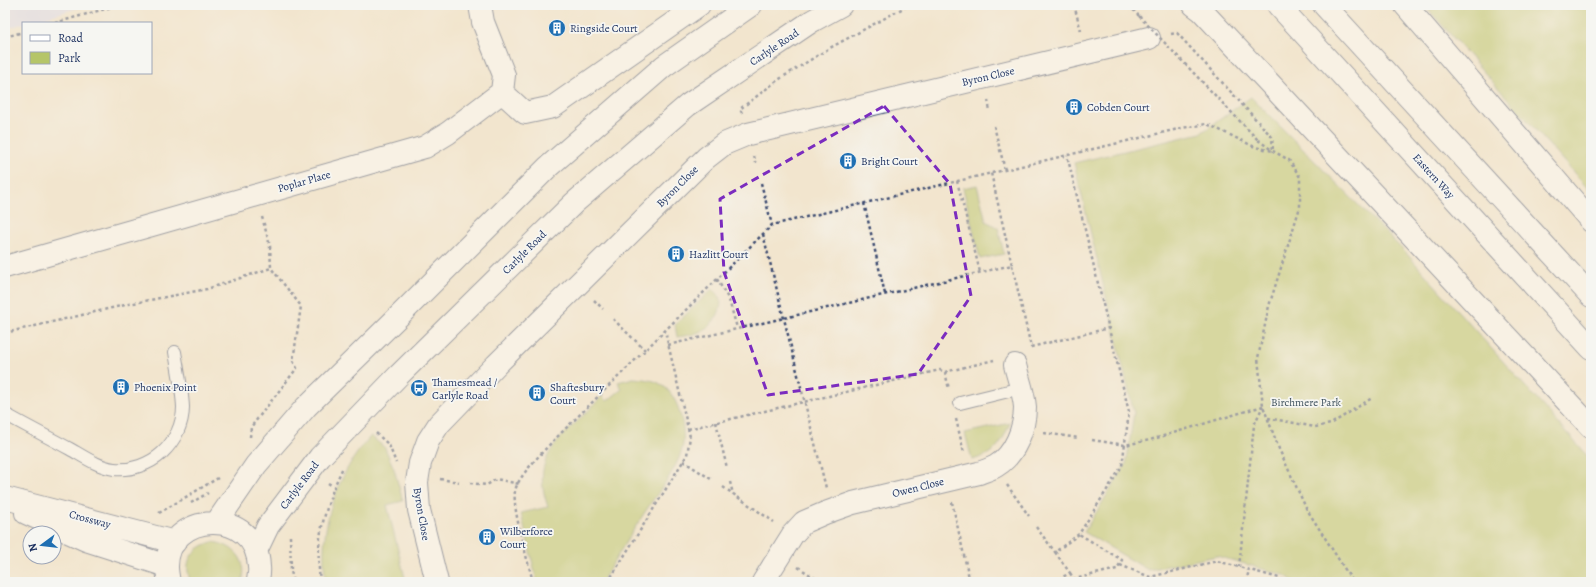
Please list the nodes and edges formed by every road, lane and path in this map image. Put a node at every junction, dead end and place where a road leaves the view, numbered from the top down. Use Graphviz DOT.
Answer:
graph roads {
  1 [pos="119,5"];
  2 [pos="480,5"];
  3 [pos="699,5"];
  4 [pos="751,5"];
  5 [pos="841,5"];
  6 [pos="909,5"];
  7 [pos="1129,5"];
  8 [pos="1194,5"];
  9 [pos="1278,5"];
  10 [pos="1324,5"];
  11 [pos="1405,5"];
  12 [pos="59,22"];
  13 [pos="22,32"];
  14 [pos="1177,33"];
  15 [pos="5,37"];
  16 [pos="1149,38"];
  17 [pos="502,92"];
  18 [pos="994,126"];
  19 [pos="748,134"];
  20 [pos="1273,151"];
  21 [pos="1067,155"];
  22 [pos="1005,170"];
  23 [pos="990,173"];
  24 [pos="957,181"];
  25 [pos="761,183"];
  26 [pos="256,195"];
  27 [pos="864,203"];
  28 [pos="1591,221"];
  29 [pos="772,225"];
  30 [pos="763,234"];
  31 [pos="1012,265"];
  32 [pos="5,267"];
  33 [pos="271,268"];
  34 [pos="980,272"];
  35 [pos="717,279"];
  36 [pos="885,294"];
  37 [pos="1591,296"];
  38 [pos="784,317"];
  39 [pos="613,319"];
  40 [pos="737,328"];
  41 [pos="1109,328"];
  42 [pos="664,331"];
  43 [pos="5,333"];
  44 [pos="668,345"];
  45 [pos="1031,347"];
  46 [pos="1591,348"];
  47 [pos="645,350"];
  48 [pos="175,352"];
  49 [pos="1013,358"];
  50 [pos="945,372"];
  51 [pos="1021,388"];
  52 [pos="950,394"];
  53 [pos="1372,398"];
  54 [pos="805,402"];
  55 [pos="960,404"];
  56 [pos="1263,406"];
  57 [pos="5,414"];
  58 [pos="955,416"];
  59 [pos="1268,418"];
  60 [pos="716,422"];
  61 [pos="1591,427"];
  62 [pos="688,429"];
  63 [pos="1022,429"];
  64 [pos="380,437"];
  65 [pos="1079,438"];
  66 [pos="1092,440"];
  67 [pos="249,443"];
  68 [pos="1124,445"];
  69 [pos="389,446"];
  70 [pos="683,461"];
  71 [pos="994,467"];
  72 [pos="727,468"];
  73 [pos="970,475"];
  74 [pos="220,477"];
  75 [pos="711,480"];
  76 [pos="947,480"];
  77 [pos="730,482"];
  78 [pos="470,483"];
  79 [pos="519,484"];
  80 [pos="334,487"];
  81 [pos="723,487"];
  82 [pos="733,494"];
  83 [pos="5,498"];
  84 [pos="5,504"];
  85 [pos="832,510"];
  86 [pos="158,513"];
  87 [pos="1029,516"];
  88 [pos="217,522"];
  89 [pos="1036,527"];
  90 [pos="290,534"];
  91 [pos="793,534"];
  92 [pos="1079,534"];
  93 [pos="175,542"];
  94 [pos="256,551"];
  95 [pos="1055,552"];
  96 [pos="1120,565"];
  97 [pos="1239,567"];
  98 [pos="1249,570"];
  99 [pos="1070,573"];
  100 [pos="168,574"];
  101 [pos="258,582"];
  102 [pos="293,582"];
  103 [pos="320,582"];
  104 [pos="437,582"];
  105 [pos="533,582"];
  106 [pos="608,582"];
  107 [pos="763,582"];
  108 [pos="970,582"];
  109 [pos="1053,582"];
  110 [pos="1246,582"];
  111 [pos="1285,582"];
  112 [pos="1353,582"];
  1 -- 12 [label="path"];
  2 -- 17 [label="main road"];
  3 -- 17 [label="main road"];
  4 -- 88 [label="main road"];
  5 -- 94 [label="main road, Carlyle Road"];
  6 -- 19 [label="path"];
  7 -- 20 [label="path, bridge"];
  8 -- 61 [label="main road"];
  9 -- 46 [label="main road, Eastern Way"];
  10 -- 37 [label="main road"];
  11 -- 28 [label="main road"];
  13 -- 15 [label="path"];
  14 -- 20 [label="path"];
  16 -- 19 [label="main road, Byron Close"];
  17 -- 26 [label="main road, Poplar Place"];
  18 -- 22 [label="path"];
  19 -- 104 [label="main road, Byron Close"];
  20 -- 21 [label="path"];
  20 -- 56 [label="path"];
  21 -- 22 [label="path"];
  21 -- 41 [label="path"];
  22 -- 23 [label="path"];
  23 -- 24 [label="path"];
  23 -- 31 [label="path"];
  24 -- 27 [label="path"];
  24 -- 34 [label="path"];
  25 -- 29 [label="path"];
  26 -- 32 [label="main road, Poplar Place"];
  26 -- 33 [label="path"];
  27 -- 29 [label="path"];
  27 -- 36 [label="path"];
  29 -- 30 [label="path"];
  30 -- 35 [label="path"];
  30 -- 38 [label="path"];
  31 -- 34 [label="path"];
  31 -- 45 [label="path"];
  33 -- 43 [label="path"];
  33 -- 67 [label="path"];
  34 -- 36 [label="path"];
  35 -- 40 [label="path"];
  35 -- 42 [label="path"];
  36 -- 38 [label="path"];
  38 -- 40 [label="path"];
  38 -- 54 [label="path"];
  39 -- 47 [label="path"];
  40 -- 44 [label="path"];
  41 -- 45 [label="path"];
  41 -- 68 [label="path"];
  42 -- 44 [label="path"];
  42 -- 47 [label="path"];
  44 -- 62 [label="path"];
  45 -- 49 [label="path"];
  47 -- 79 [label="path"];
  48 -- 57 [label="lane"];
  49 -- 50 [label="path"];
  49 -- 51 [label="main road, Owen Close"];
  50 -- 52 [label="path"];
  50 -- 54 [label="path"];
  51 -- 55 [label="lane"];
  51 -- 63 [label="main road, Owen Close"];
  53 -- 59 [label="path"];
  54 -- 60 [label="path"];
  54 -- 85 [label="path"];
  56 -- 59 [label="path"];
  56 -- 68 [label="path"];
  56 -- 97 [label="path"];
  58 -- 73 [label="path"];
  59 -- 112 [label="path"];
  60 -- 62 [label="path"];
  60 -- 72 [label="path"];
  62 -- 70 [label="path"];
  63 -- 65 [label="path"];
  63 -- 71 [label="main road, Owen Close"];
  64 -- 69 [label="path"];
  66 -- 68 [label="path"];
  68 -- 92 [label="path"];
  70 -- 75 [label="path"];
  70 -- 106 [label="path"];
  71 -- 73 [label="main road, Owen Close"];
  71 -- 87 [label="path"];
  73 -- 76 [label="main road, Owen Close"];
  74 -- 86 [label="path"];
  76 -- 85 [label="main road, Owen Close"];
  76 -- 108 [label="path"];
  77 -- 82 [label="path"];
  78 -- 79 [label="path"];
  79 -- 105 [label="path"];
  80 -- 103 [label="path"];
  81 -- 82 [label="path"];
  82 -- 91 [label="path"];
  83 -- 93 [label="main road, Crossway"];
  84 -- 100 [label="main road, Crossway"];
  85 -- 91 [label="main road, Owen Close"];
  88 -- 93 [label="main road"];
  88 -- 94 [label="main road"];
  89 -- 95 [label="path"];
  90 -- 102 [label="path"];
  91 -- 107 [label="main road, Owen Close"];
  92 -- 95 [label="path"];
  92 -- 96 [label="path"];
  93 -- 100 [label="main road"];
  94 -- 101 [label="main road"];
  95 -- 99 [label="path"];
  96 -- 97 [label="path"];
  96 -- 99 [label="path"];
  97 -- 98 [label="path"];
  98 -- 110 [label="path"];
  98 -- 111 [label="path"];
  99 -- 109 [label="path"];
}
